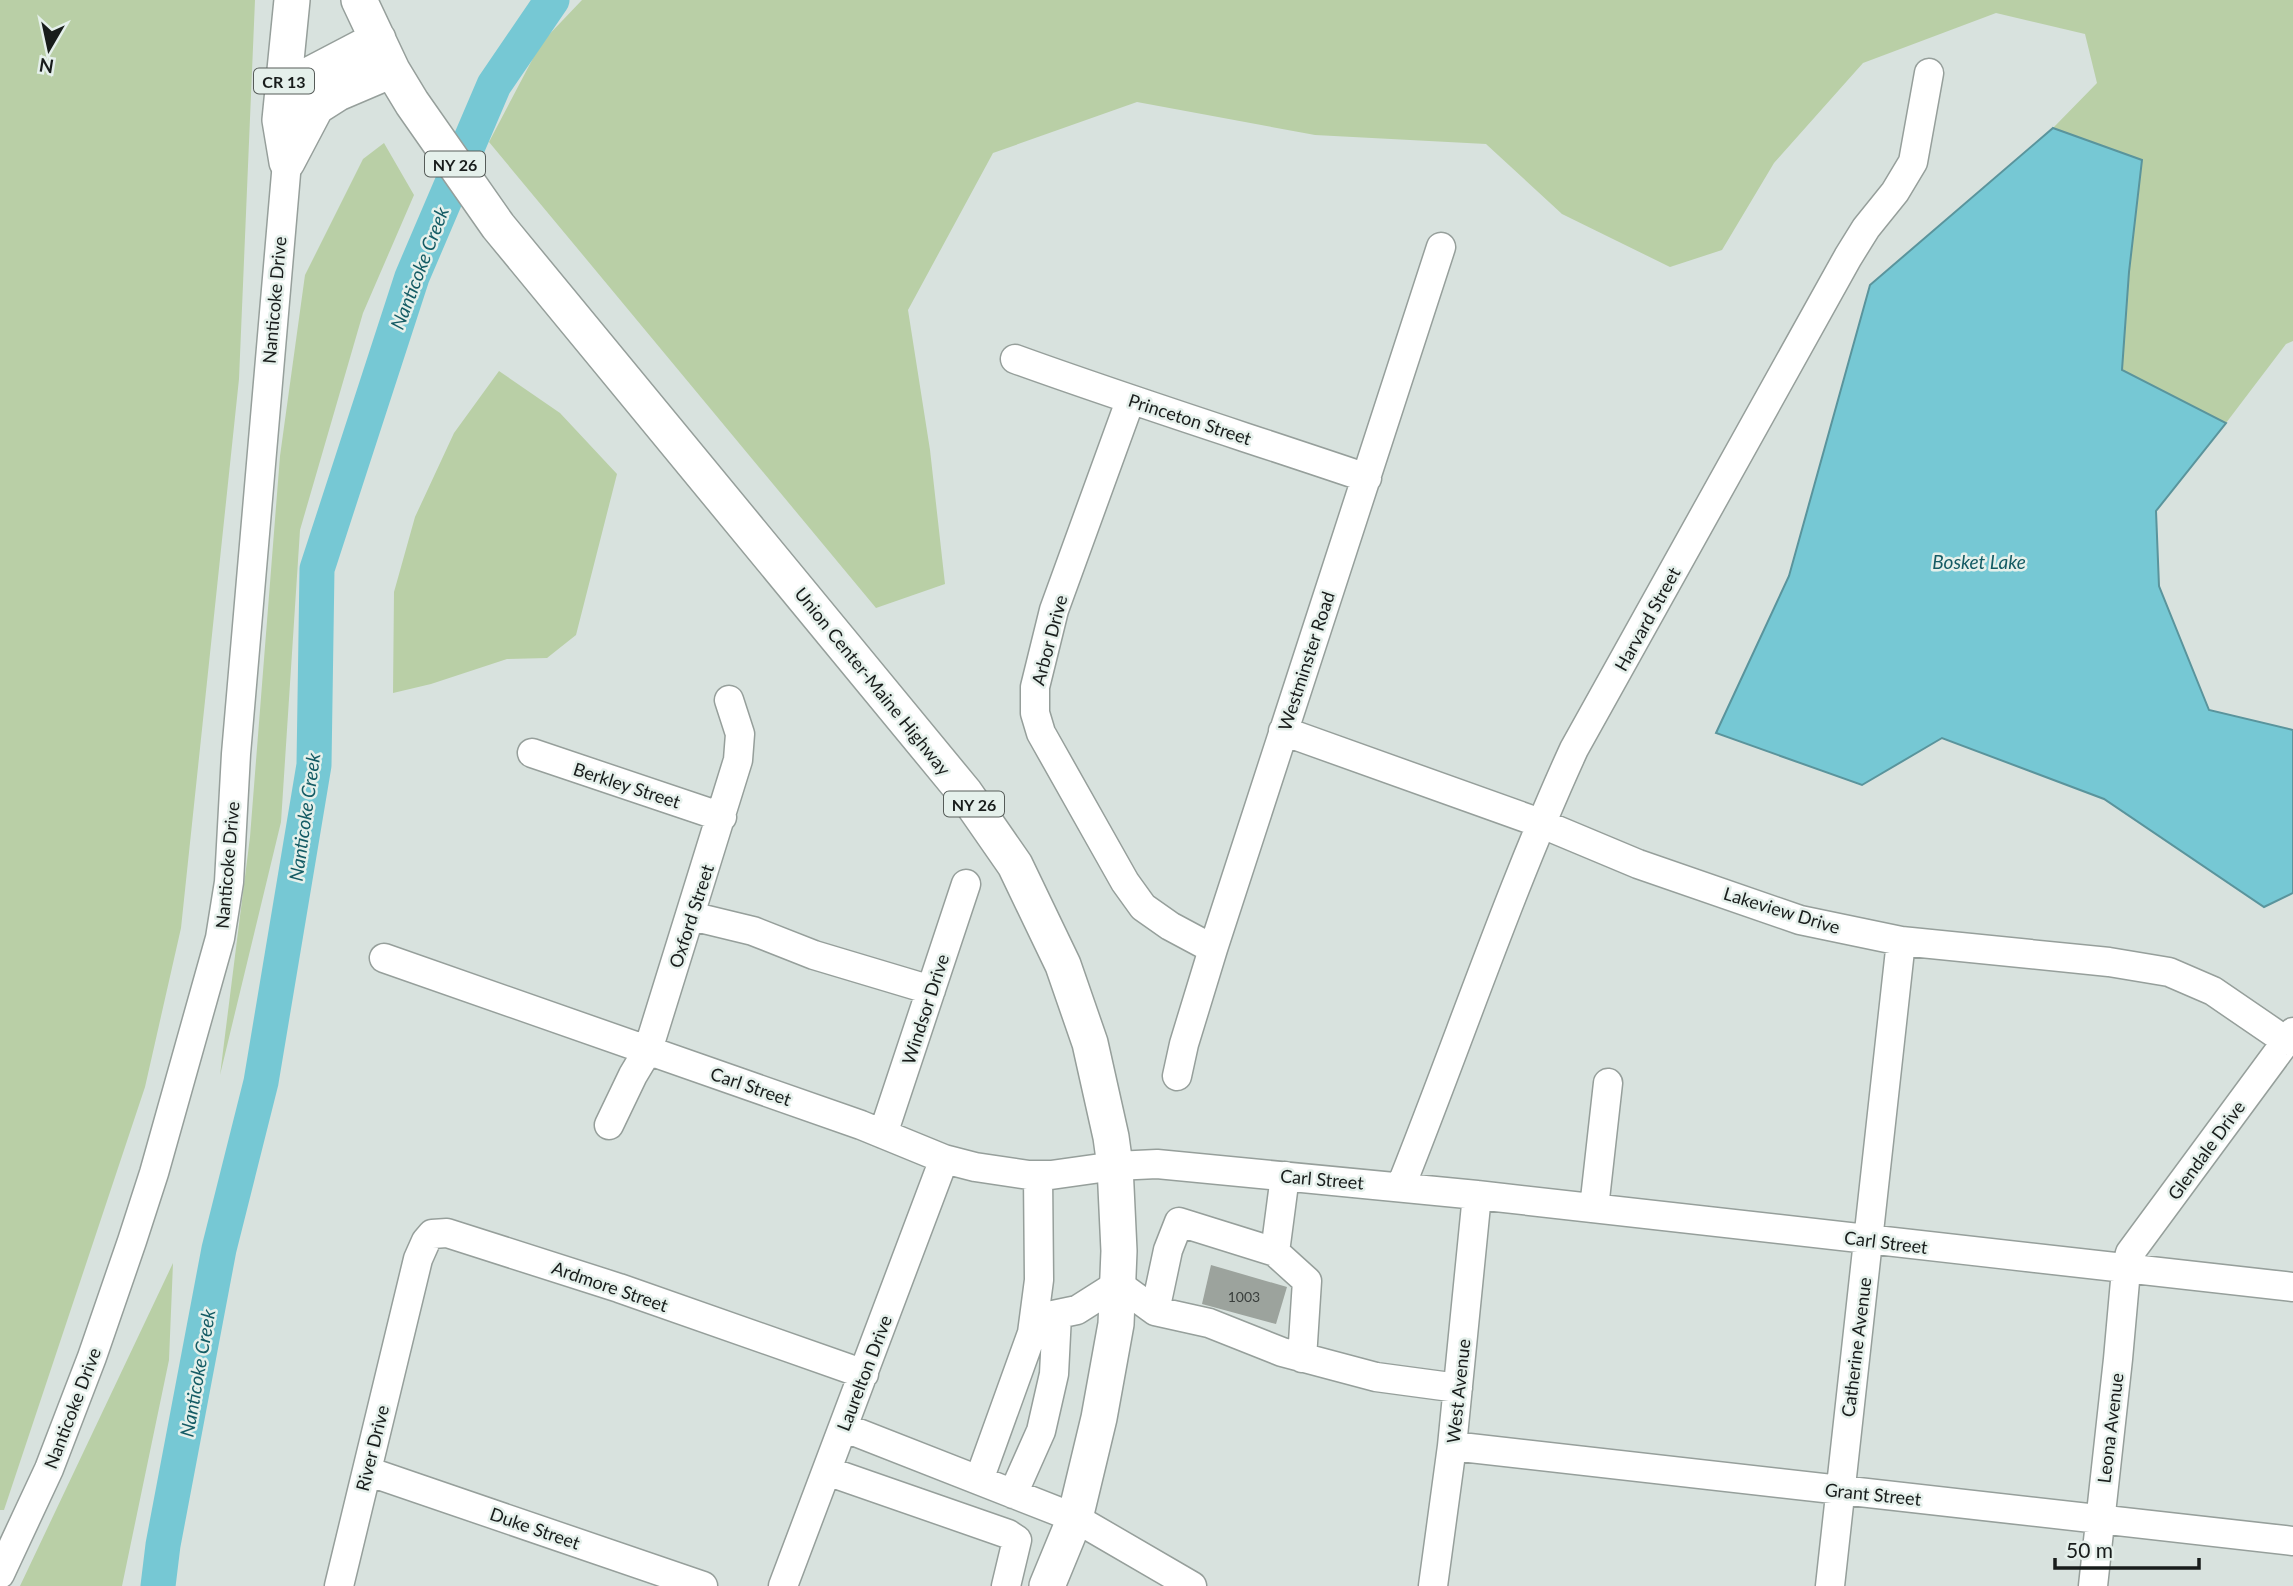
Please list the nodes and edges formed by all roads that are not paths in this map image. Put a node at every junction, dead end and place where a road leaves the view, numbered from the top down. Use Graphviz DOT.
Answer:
graph roads {
  1 [pos="292,0"];
  2 [pos="359,0"];
  3 [pos="385,54"];
  4 [pos="1929,73"];
  5 [pos="281,120"];
  6 [pos="287,162"];
  7 [pos="1441,247"];
  8 [pos="1015,359"];
  9 [pos="1130,401"];
  10 [pos="1367,478"];
  11 [pos="729,700"];
  12 [pos="1283,731"];
  13 [pos="532,753"];
  14 [pos="723,817"];
  15 [pos="1540,822"];
  16 [pos="966,884"];
  17 [pos="691,916"];
  18 [pos="1901,942"];
  19 [pos="1213,949"];
  20 [pos="384,958"];
  21 [pos="931,990"];
  22 [pos="2290,1037"];
  23 [pos="648,1050"];
  24 [pos="1177,1076"];
  25 [pos="1608,1083"];
  26 [pos="609,1125"];
  27 [pos="883,1134"];
  28 [pos="944,1159"];
  29 [pos="1115,1166"];
  30 [pos="1038,1175"];
  31 [pos="1285,1175"];
  32 [pos="1401,1186"];
  33 [pos="1477,1195"];
  34 [pos="1594,1208"];
  35 [pos="1868,1239"];
  36 [pos="1275,1252"];
  37 [pos="2126,1270"];
  38 [pos="1118,1284"];
  39 [pos="2293,1287"];
  40 [pos="405,1310"];
  41 [pos="1155,1311"];
  42 [pos="1045,1317"];
  43 [pos="1302,1358"];
  44 [pos="863,1374"];
  45 [pos="1458,1388"];
  46 [pos="844,1427"];
  47 [pos="1452,1446"];
  48 [pos="367,1471"];
  49 [pos="827,1471"];
  50 [pos="979,1480"];
  51 [pos="1839,1491"];
  52 [pos="1013,1494"];
  53 [pos="1075,1518"];
  54 [pos="2099,1520"];
  55 [pos="2293,1541"];
  56 [pos="0,1574"];
  57 [pos="339,1586"];
  58 [pos="703,1586"];
  59 [pos="783,1586"];
  60 [pos="1006,1586"];
  61 [pos="1047,1586"];
  62 [pos="1192,1586"];
  63 [pos="1433,1586"];
  64 [pos="1830,1586"];
  65 [pos="2093,1586"];
  1 -- 5 [label="main road, CR 13"];
  2 -- 3 [label="main road, Union Center-Maine Highway / NY 26"];
  3 -- 5 [label="main road, CR 13"];
  3 -- 6 [label="main road, CR 13"];
  3 -- 29 [label="main road, Union Center-Maine Highway / NY 26"];
  4 -- 15 [label="street, Harvard Street"];
  5 -- 6 [label="main road, CR 13"];
  6 -- 56 [label="street, Nanticoke Drive / CR 13"];
  7 -- 10 [label="street, Westminster Road"];
  8 -- 9 [label="street, Princeton Street"];
  9 -- 10 [label="street, Princeton Street"];
  9 -- 19 [label="street, Arbor Drive"];
  10 -- 12 [label="street, Westminster Road"];
  11 -- 14 [label="street, Oxford Street"];
  12 -- 15 [label="street, Lakeview Drive"];
  12 -- 19 [label="street, Westminster Road"];
  13 -- 14 [label="street, Berkley Street"];
  14 -- 17 [label="street, Oxford Street"];
  15 -- 18 [label="street, Lakeview Drive"];
  15 -- 32 [label="street, Harvard Street"];
  16 -- 21 [label="street, Windsor Drive"];
  17 -- 21 [label="street"];
  17 -- 23 [label="street, Oxford Street"];
  18 -- 22 [label="street, Lakeview Drive"];
  18 -- 35 [label="street, Catherine Avenue"];
  19 -- 24 [label="street, Westminster Road"];
  20 -- 23 [label="street, Carl Street"];
  21 -- 27 [label="street, Windsor Drive"];
  22 -- 37 [label="street, Glendale Drive"];
  23 -- 26 [label="street, Oxford Street"];
  23 -- 27 [label="street, Carl Street"];
  25 -- 34 [label="street"];
  27 -- 28 [label="street, Carl Street"];
  28 -- 30 [label="street, Carl Street"];
  28 -- 44 [label="street, Laurelton Drive"];
  29 -- 30 [label="street, Carl Street"];
  29 -- 31 [label="street, Carl Street"];
  29 -- 38 [label="main road, Union Center-Maine Highway / NY 26"];
  30 -- 42 [label="street"];
  31 -- 32 [label="street, Carl Street"];
  31 -- 36 [label="street"];
  32 -- 33 [label="street, Carl Street"];
  33 -- 34 [label="street, Carl Street"];
  33 -- 45 [label="street, West Avenue"];
  34 -- 35 [label="street, Carl Street"];
  35 -- 37 [label="street, Carl Street"];
  35 -- 51 [label="street, Catherine Avenue"];
  36 -- 41 [label="street"];
  36 -- 43 [label="street"];
  37 -- 39 [label="street, Carl Street"];
  37 -- 54 [label="street, Leona Avenue"];
  38 -- 41 [label="street"];
  38 -- 42 [label="street"];
  38 -- 53 [label="main road, Union Center-Maine Highway / NY 26"];
  40 -- 44 [label="street, Ardmore Street"];
  40 -- 48 [label="street, River Drive"];
  41 -- 43 [label="street"];
  42 -- 50 [label="street"];
  42 -- 52 [label="street"];
  43 -- 45 [label="street"];
  44 -- 46 [label="street, Laurelton Drive"];
  45 -- 47 [label="street, West Avenue"];
  46 -- 49 [label="street, Laurelton Drive"];
  46 -- 50 [label="street"];
  47 -- 51 [label="street, Grant Street"];
  47 -- 63 [label="street, West Avenue"];
  48 -- 57 [label="street, River Drive"];
  48 -- 58 [label="street, Duke Street"];
  49 -- 59 [label="street, Laurelton Drive"];
  49 -- 60 [label="street"];
  50 -- 52 [label="street"];
  51 -- 54 [label="street, Grant Street"];
  51 -- 64 [label="street, Catherine Avenue"];
  52 -- 53 [label="street"];
  53 -- 61 [label="main road, Union Center-Maine Highway / NY 26"];
  53 -- 62 [label="street"];
  54 -- 55 [label="street, Grant Street"];
  54 -- 65 [label="street, Leona Avenue"];
}
